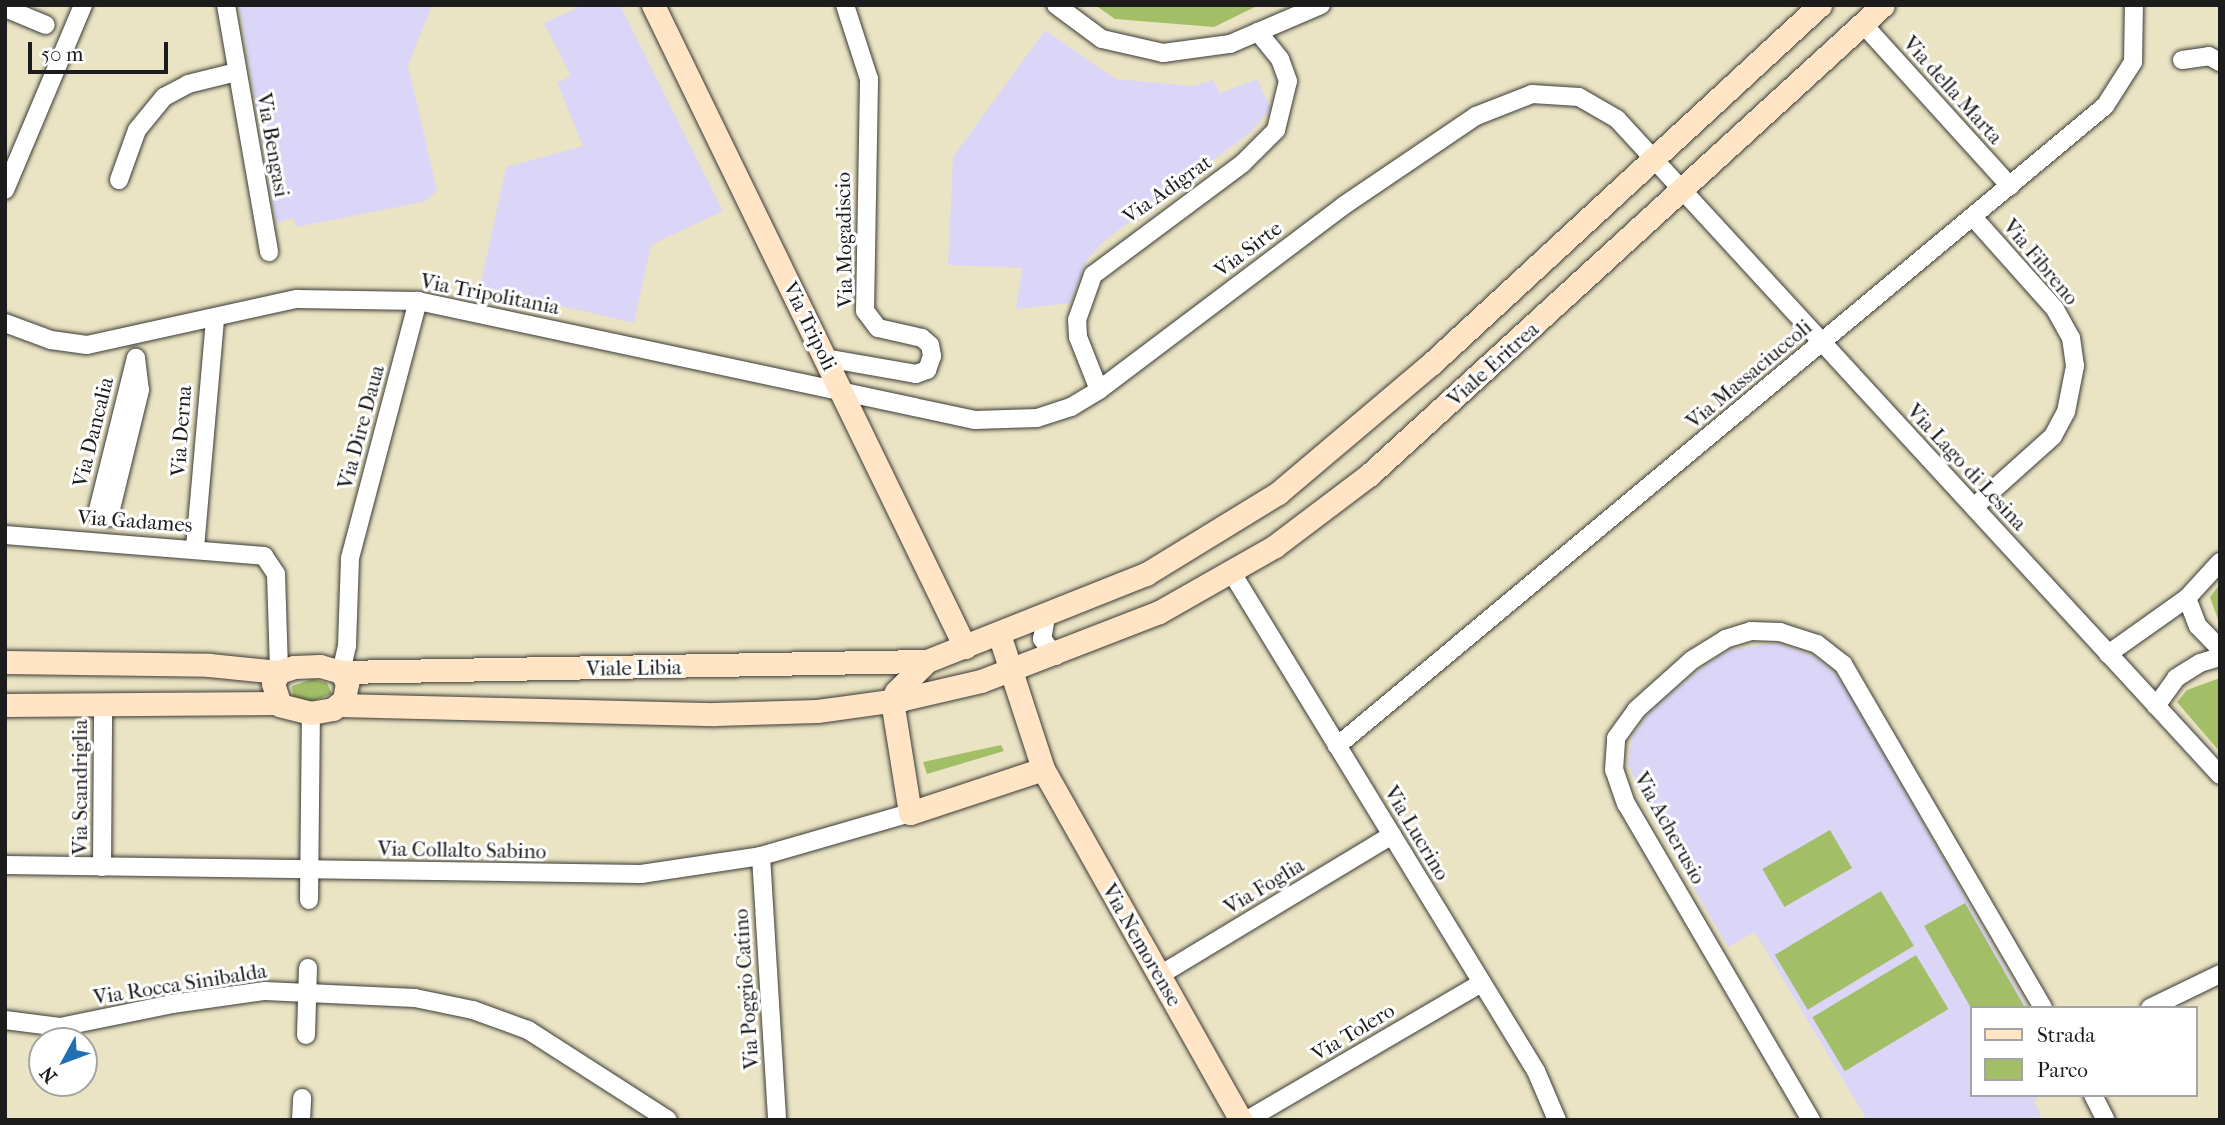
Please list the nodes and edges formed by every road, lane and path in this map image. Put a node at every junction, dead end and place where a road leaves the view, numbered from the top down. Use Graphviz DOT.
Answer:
graph roads {
  1 [pos="83,5"];
  2 [pos="226,5"];
  3 [pos="653,5"];
  4 [pos="845,5"];
  5 [pos="1056,5"];
  6 [pos="1321,5"];
  7 [pos="1820,5"];
  8 [pos="1883,5"];
  9 [pos="2134,5"];
  10 [pos="5,8"];
  11 [pos="1863,23"];
  12 [pos="46,25"];
  13 [pos="1258,32"];
  14 [pos="2182,60"];
  15 [pos="2220,62"];
  16 [pos="237,72"];
  17 [pos="1654,159"];
  18 [pos="119,180"];
  19 [pos="2010,186"];
  20 [pos="5,190"];
  21 [pos="1682,190"];
  22 [pos="1974,218"];
  23 [pos="269,251"];
  24 [pos="418,301"];
  25 [pos="215,318"];
  26 [pos="5,323"];
  27 [pos="1823,341"];
  28 [pos="825,358"];
  29 [pos="1099,390"];
  30 [pos="842,393"];
  31 [pos="1973,507"];
  32 [pos="103,515"];
  33 [pos="5,535"];
  34 [pos="99,542"];
  35 [pos="195,548"];
  36 [pos="2220,562"];
  37 [pos="1232,573"];
  38 [pos="2187,598"];
  39 [pos="1046,617"];
  40 [pos="999,635"];
  41 [pos="965,648"];
  42 [pos="2220,649"];
  43 [pos="2108,654"];
  44 [pos="1056,656"];
  45 [pos="2220,657"];
  46 [pos="927,661"];
  47 [pos="5,662"];
  48 [pos="279,671"];
  49 [pos="341,672"];
  50 [pos="1012,672"];
  51 [pos="892,701"];
  52 [pos="277,703"];
  53 [pos="5,705"];
  54 [pos="339,705"];
  55 [pos="103,706"];
  56 [pos="2156,706"];
  57 [pos="311,713"];
  58 [pos="1337,746"];
  59 [pos="1043,769"];
  60 [pos="2220,775"];
  61 [pos="910,813"];
  62 [pos="1392,835"];
  63 [pos="761,856"];
  64 [pos="5,865"];
  65 [pos="102,867"];
  66 [pos="309,871"];
  67 [pos="309,900"];
  68 [pos="308,968"];
  69 [pos="2220,974"];
  70 [pos="1160,975"];
  71 [pos="1481,983"];
  72 [pos="308,991"];
  73 [pos="2042,1006"];
  74 [pos="2154,1006"];
  75 [pos="5,1020"];
  76 [pos="306,1035"];
  77 [pos="2094,1097"];
  78 [pos="302,1098"];
  79 [pos="301,1120"];
  80 [pos="668,1120"];
  81 [pos="778,1120"];
  82 [pos="1241,1120"];
  83 [pos="1247,1120"];
  84 [pos="1557,1120"];
  85 [pos="1811,1120"];
  86 [pos="2106,1120"];
  1 -- 20 [label="street"];
  2 -- 16 [label="street, Via Bengasi"];
  3 -- 28 [label="street, Via Tripoli"];
  4 -- 28 [label="street, Via Mogadiscio"];
  5 -- 13 [label="street"];
  6 -- 13 [label="street"];
  7 -- 17 [label="street, Viale Eritrea"];
  8 -- 11 [label="street, Viale Eritrea"];
  9 -- 19 [label="street, Via Massaciuccoli"];
  10 -- 12 [label="street"];
  11 -- 19 [label="street, Via della Marta"];
  11 -- 21 [label="street, Viale Eritrea"];
  13 -- 29 [label="street, Via Adigrat"];
  14 -- 15 [label="street"];
  16 -- 18 [label="street"];
  16 -- 23 [label="street, Via Bengasi"];
  17 -- 21 [label="street, Via Sirte"];
  17 -- 29 [label="street, Via Sirte"];
  17 -- 39 [label="street, Viale Eritrea"];
  19 -- 22 [label="street, Via Massaciuccoli"];
  21 -- 27 [label="street, Via Lago di Lesina"];
  21 -- 37 [label="street, Viale Eritrea"];
  22 -- 27 [label="street, Via Massaciuccoli"];
  22 -- 31 [label="street, Via Fibreno"];
  24 -- 25 [label="street, Via Tripolitania"];
  24 -- 30 [label="street, Via Tripolitania"];
  24 -- 49 [label="street, Via Dire Daua"];
  25 -- 26 [label="street, Via Tripolitania"];
  25 -- 35 [label="street, Via Derna"];
  27 -- 31 [label="street, Via Lago di Lesina"];
  27 -- 58 [label="street, Via Massaciuccoli"];
  28 -- 30 [label="street, Via Tripoli"];
  29 -- 30 [label="street, Via Sirte"];
  30 -- 41 [label="street, Via Tripoli"];
  31 -- 43 [label="street, Via Lago di Lesina"];
  32 -- 32 [label="street, Via Dancalia"];
  32 -- 34 [label="street, Via Dancalia"];
  33 -- 34 [label="street, Via Gadames"];
  34 -- 35 [label="street, Via Gadames"];
  35 -- 48 [label="street, Via Gadames"];
  36 -- 38 [label="street"];
  37 -- 44 [label="street, Viale Eritrea"];
  37 -- 58 [label="street, Via Lucrino"];
  38 -- 42 [label="street"];
  38 -- 43 [label="street"];
  39 -- 40 [label="street, Viale Eritrea"];
  39 -- 44 [label="street"];
  40 -- 41 [label="street, Viale Eritrea"];
  40 -- 50 [label="street, Via Nemorense"];
  41 -- 46 [label="street, Viale Eritrea"];
  43 -- 56 [label="street, Via Lago di Lesina"];
  44 -- 50 [label="street, Viale Eritrea"];
  45 -- 56 [label="street"];
  46 -- 49 [label="street, Viale Libia"];
  46 -- 51 [label="street"];
  47 -- 48 [label="street"];
  48 -- 49 [label="street, Viale Libia"];
  48 -- 52 [label="street"];
  49 -- 54 [label="street"];
  50 -- 51 [label="street, Viale Libia"];
  50 -- 59 [label="street, Via Nemorense"];
  51 -- 54 [label="street, Viale Libia"];
  51 -- 61 [label="street"];
  52 -- 55 [label="street"];
  52 -- 57 [label="street"];
  53 -- 55 [label="street"];
  54 -- 57 [label="street, Viale Libia"];
  55 -- 65 [label="street, Via Scandriglia"];
  56 -- 60 [label="street, Via Lago di Lesina"];
  57 -- 66 [label="street"];
  58 -- 62 [label="street, Via Lucrino"];
  59 -- 61 [label="street"];
  59 -- 70 [label="street, Via Nemorense"];
  61 -- 63 [label="street, Via Collalto Sabino"];
  62 -- 70 [label="street, Via Foglia"];
  62 -- 71 [label="street, Via Lucrino"];
  63 -- 66 [label="street, Via Collalto Sabino"];
  63 -- 81 [label="street, Via Poggio Catino"];
  64 -- 65 [label="street, Via Collalto Sabino"];
  65 -- 66 [label="street, Via Collalto Sabino"];
  66 -- 67 [label="street"];
  68 -- 72 [label="street"];
  69 -- 74 [label="street"];
  70 -- 82 [label="street, Via Nemorense"];
  71 -- 83 [label="street, Via Tolero"];
  71 -- 84 [label="street, Via Lucrino"];
  72 -- 75 [label="street, Via Rocca Sinibalda"];
  72 -- 76 [label="street"];
  72 -- 80 [label="street, Via Rocca Sinibalda"];
  73 -- 85 [label="street, Via Acherusio"];
  77 -- 86 [label="street"];
  78 -- 79 [label="street"];
}
